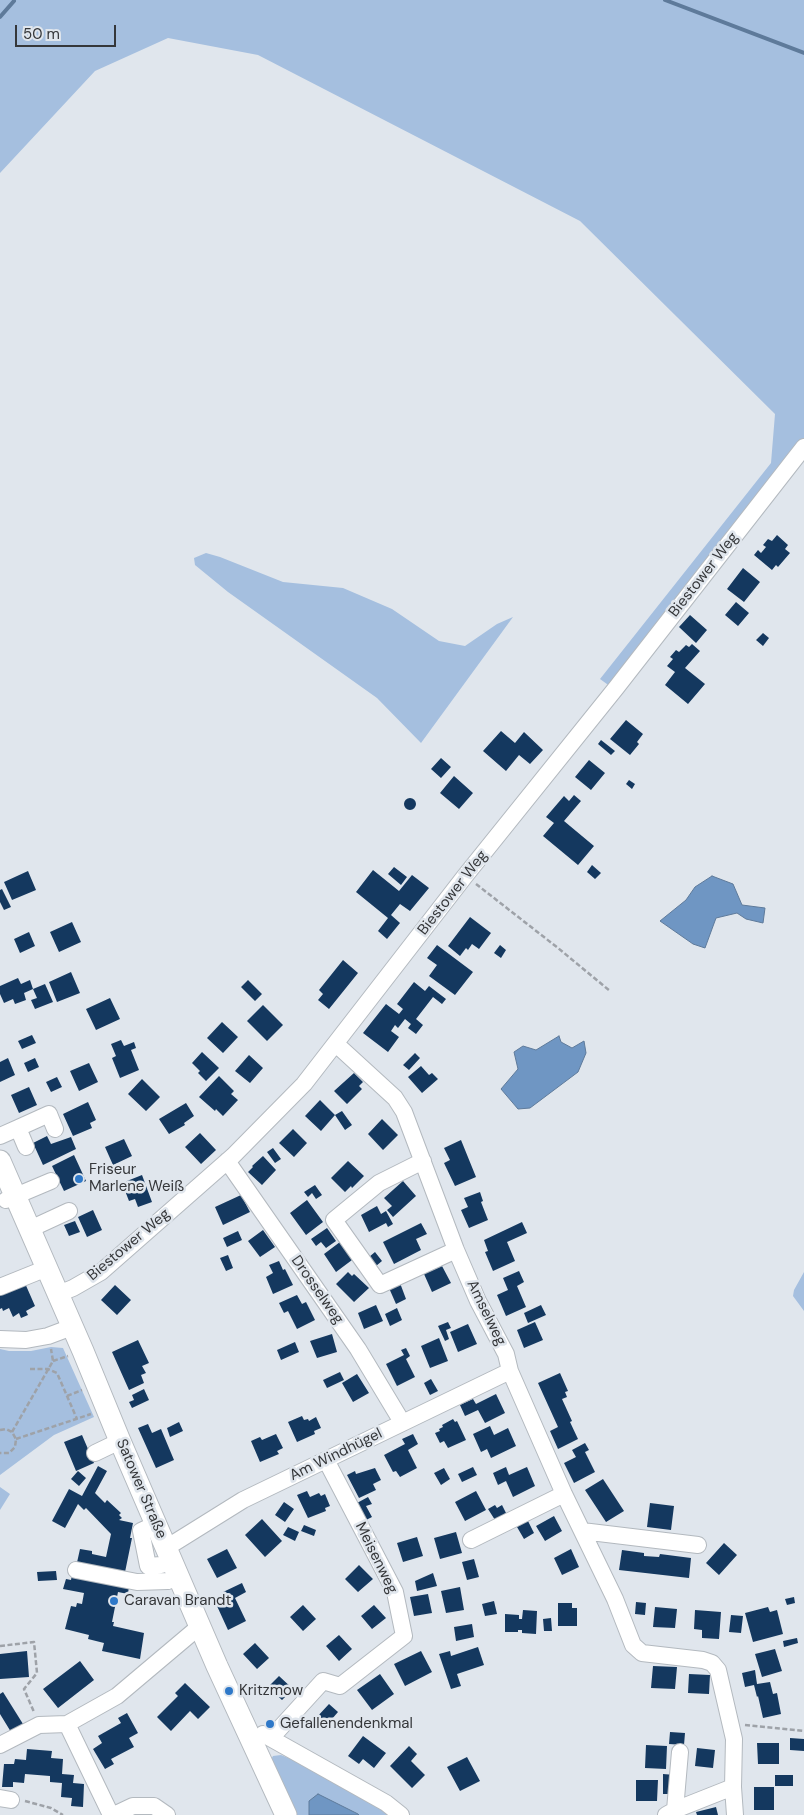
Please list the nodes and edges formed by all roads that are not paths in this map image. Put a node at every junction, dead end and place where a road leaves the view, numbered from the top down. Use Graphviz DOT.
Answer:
graph roads {
  1 [pos="804,448"];
  2 [pos="336,1044"];
  3 [pos="18,1128"];
  4 [pos="55,1129"];
  5 [pos="0,1136"];
  6 [pos="26,1147"];
  7 [pos="0,1161"];
  8 [pos="227,1161"];
  9 [pos="423,1161"];
  10 [pos="51,1181"];
  11 [pos="8,1192"];
  12 [pos="69,1211"];
  13 [pos="30,1229"];
  14 [pos="456,1250"];
  15 [pos="47,1268"];
  16 [pos="0,1287"];
  17 [pos="58,1294"];
  18 [pos="72,1327"];
  19 [pos="0,1339"];
  20 [pos="510,1371"];
  21 [pos="402,1422"];
  22 [pos="120,1441"];
  23 [pos="95,1453"];
  24 [pos="326,1460"];
  25 [pos="564,1494"];
  26 [pos="582,1531"];
  27 [pos="471,1540"];
  28 [pos="698,1546"];
  29 [pos="172,1562"];
  30 [pos="76,1570"];
  31 [pos="200,1626"];
  32 [pos="67,1724"];
  33 [pos="247,1731"];
  34 [pos="271,1738"];
  35 [pos="0,1745"];
  36 [pos="680,1752"];
  37 [pos="733,1787"];
  38 [pos="671,1812"];
  39 [pos="112,1815"];
  40 [pos="167,1815"];
  41 [pos="286,1815"];
  42 [pos="401,1815"];
  43 [pos="735,1815"];
  1 -- 2 [label="street, Biestower Weg"];
  2 -- 8 [label="street, Biestower Weg"];
  2 -- 9 [label="street, Amselweg"];
  3 -- 4 [label="street"];
  3 -- 5 [label="street"];
  3 -- 6 [label="street"];
  7 -- 11 [label="main road, Satower Straße"];
  8 -- 17 [label="street, Biestower Weg"];
  8 -- 21 [label="street, Drosselweg"];
  9 -- 14 [label="street, Amselweg"];
  9 -- 14 [label="street"];
  10 -- 11 [label="street"];
  11 -- 13 [label="main road, Satower Straße"];
  12 -- 13 [label="street"];
  13 -- 15 [label="main road, Satower Straße"];
  14 -- 20 [label="street, Amselweg"];
  15 -- 16 [label="street"];
  15 -- 17 [label="main road, Satower Straße"];
  17 -- 18 [label="main road, Satower Straße"];
  18 -- 19 [label="street"];
  18 -- 22 [label="main road, Satower Straße"];
  20 -- 21 [label="street, Am Windhügel"];
  20 -- 25 [label="street, Amselweg"];
  21 -- 24 [label="street, Am Windhügel"];
  22 -- 23 [label="street"];
  22 -- 29 [label="main road, Satower Straße"];
  24 -- 29 [label="street, Am Windhügel"];
  24 -- 34 [label="street, Meisenweg"];
  25 -- 26 [label="street, Amselweg"];
  25 -- 27 [label="street"];
  26 -- 28 [label="street"];
  26 -- 37 [label="street, Amselweg"];
  29 -- 30 [label="street"];
  29 -- 31 [label="main road, Satower Straße"];
  31 -- 32 [label="street"];
  31 -- 33 [label="main road, Satower Straße"];
  32 -- 35 [label="street"];
  32 -- 39 [label="street"];
  33 -- 34 [label="street"];
  33 -- 41 [label="main road, Satower Straße"];
  34 -- 42 [label="street"];
  36 -- 38 [label="street"];
  37 -- 38 [label="street"];
  37 -- 43 [label="street"];
  39 -- 40 [label="street"];
}
